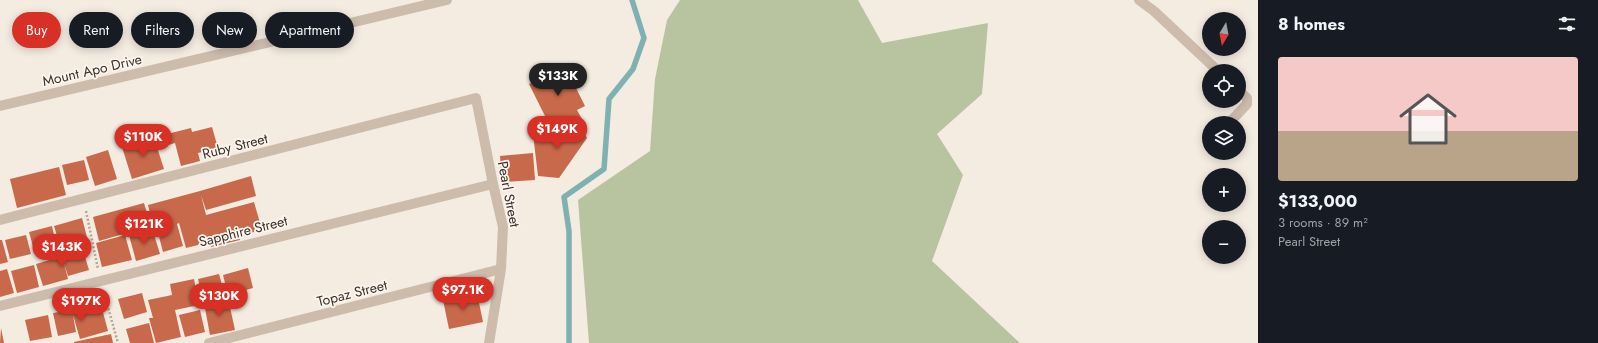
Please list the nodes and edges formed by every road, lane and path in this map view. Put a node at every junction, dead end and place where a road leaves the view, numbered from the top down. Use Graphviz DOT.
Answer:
graph roads {
  1 [pos="447,0"];
  2 [pos="1139,0"];
  3 [pos="1211,64"];
  4 [pos="476,98"];
  5 [pos="0,106"];
  6 [pos="1243,108"];
  7 [pos="1236,116"];
  8 [pos="493,184"];
  9 [pos="0,220"];
  10 [pos="501,269"];
  11 [pos="0,306"];
  12 [pos="209,343"];
  13 [pos="489,343"];
  1 -- 5 [label="street, Mount Apo Drive"];
  2 -- 3 [label="street"];
  4 -- 8 [label="street, Pearl Street"];
  4 -- 9 [label="street, Ruby Street"];
  6 -- 7 [label="street"];
  8 -- 10 [label="street, Pearl Street"];
  8 -- 11 [label="street, Sapphire Street"];
  10 -- 12 [label="street, Topaz Street"];
  10 -- 13 [label="street, Pearl Street"];
}
